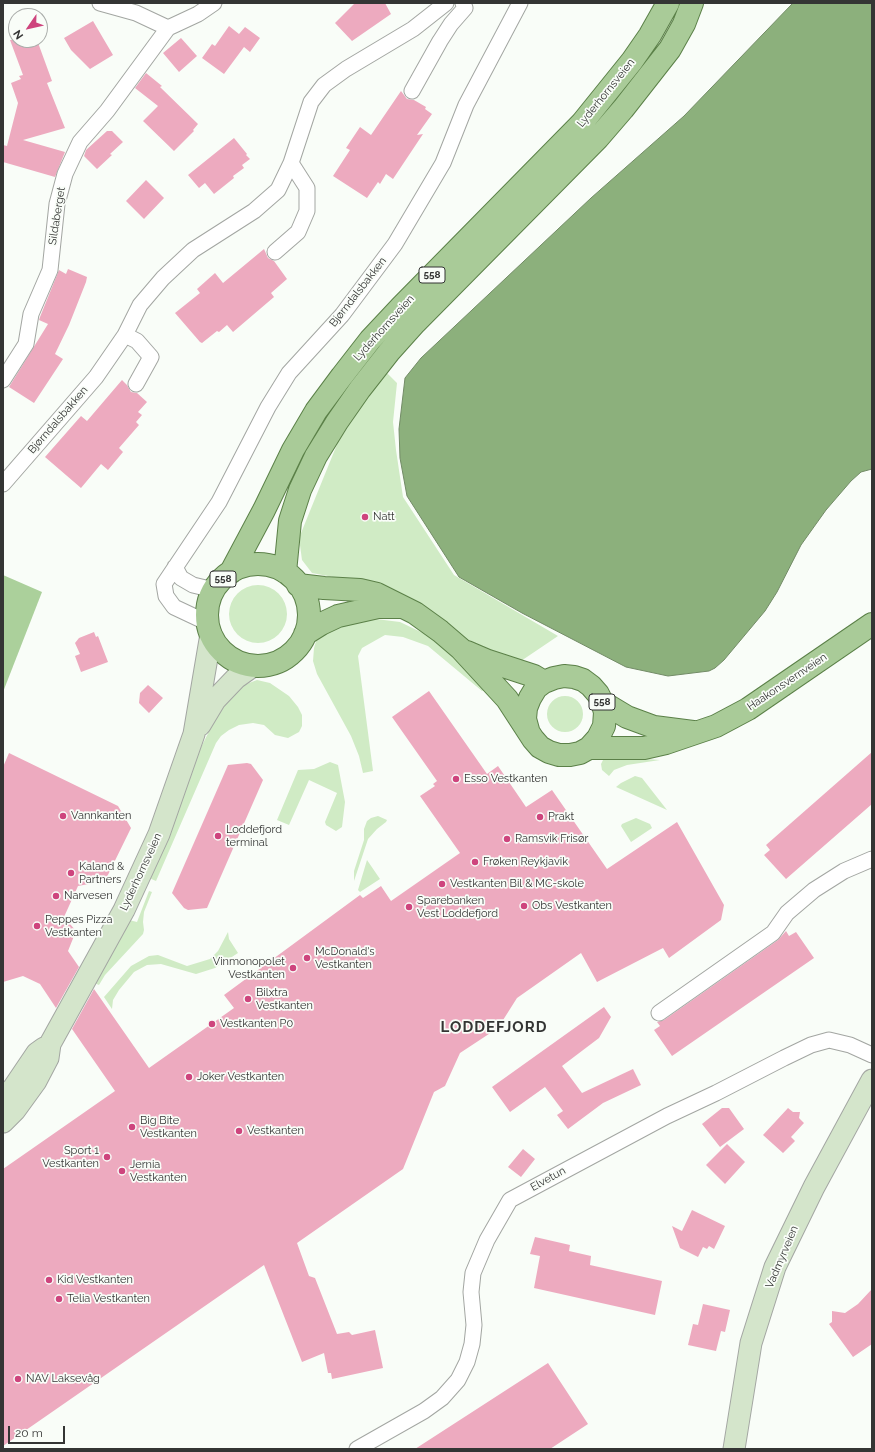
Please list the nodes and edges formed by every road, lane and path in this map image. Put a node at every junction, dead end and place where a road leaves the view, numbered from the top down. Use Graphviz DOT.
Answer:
graph roads {
  1 [pos="100,3"];
  2 [pos="214,3"];
  3 [pos="446,3"];
  4 [pos="463,3"];
  5 [pos="520,3"];
  6 [pos="668,3"];
  7 [pos="692,3"];
  8 [pos="168,28"];
  9 [pos="412,91"];
  10 [pos="291,163"];
  11 [pos="275,252"];
  12 [pos="125,335"];
  13 [pos="3,380"];
  14 [pos="136,384"];
  15 [pos="3,484"];
  16 [pos="175,567"];
  17 [pos="231,572"];
  18 [pos="292,578"];
  19 [pos="214,590"];
  20 [pos="403,607"];
  21 [pos="872,624"];
  22 [pos="210,629"];
  23 [pos="305,634"];
  24 [pos="461,649"];
  25 [pos="253,666"];
  26 [pos="544,682"];
  27 [pos="602,702"];
  28 [pos="528,730"];
  29 [pos="698,732"];
  30 [pos="194,734"];
  31 [pos="589,748"];
  32 [pos="872,859"];
  33 [pos="659,1013"];
  34 [pos="50,1044"];
  35 [pos="872,1055"];
  36 [pos="872,1080"];
  37 [pos="3,1099"];
  38 [pos="3,1122"];
  39 [pos="357,1449"];
  40 [pos="734,1449"];
  1 -- 8 [label="street"];
  2 -- 8 [label="street, Sildaberget"];
  3 -- 10 [label="street, Bjørndalsbakken"];
  4 -- 9 [label="street"];
  5 -- 16 [label="street, Bjørndalsbakken"];
  6 -- 17 [label="main road, Lyderhornsveien / 558"];
  7 -- 18 [label="main road, Lyderhornsveien / 558"];
  8 -- 13 [label="street, Sildaberget"];
  10 -- 11 [label="street"];
  10 -- 12 [label="street, Bjørndalsbakken"];
  12 -- 14 [label="street"];
  12 -- 15 [label="street, Bjørndalsbakken"];
  16 -- 19 [label="street"];
  16 -- 22 [label="street, Bjørndalsbakken"];
  17 -- 18 [label="main road, 558"];
  17 -- 19 [label="main road, 558"];
  18 -- 20 [label="main road, 558"];
  18 -- 23 [label="main road"];
  19 -- 22 [label="main road, 558"];
  20 -- 23 [label="main road"];
  20 -- 24 [label="main road, 558"];
  21 -- 29 [label="main road, Haakonsvernveien / 558"];
  22 -- 25 [label="main road"];
  22 -- 30 [label="main road, Lyderhornsveien"];
  23 -- 25 [label="main road"];
  24 -- 26 [label="main road, 558"];
  24 -- 28 [label="main road, 558"];
  25 -- 30 [label="main road, Lyderhornsveien"];
  26 -- 27 [label="main road, 558"];
  26 -- 28 [label="main road, 558"];
  27 -- 29 [label="main road, Haakonsvernveien / 558"];
  27 -- 31 [label="main road, 558"];
  28 -- 31 [label="main road, 558"];
  29 -- 31 [label="main road, Haakonsvernveien / 558"];
  30 -- 34 [label="main road, Lyderhornsveien"];
  32 -- 33 [label="street"];
  34 -- 37 [label="main road, Lyderhornsveien"];
  34 -- 38 [label="main road, Lyderhornsveien"];
  35 -- 39 [label="street, Elvetun"];
  36 -- 40 [label="main road, Vadmyrveien"];
}
